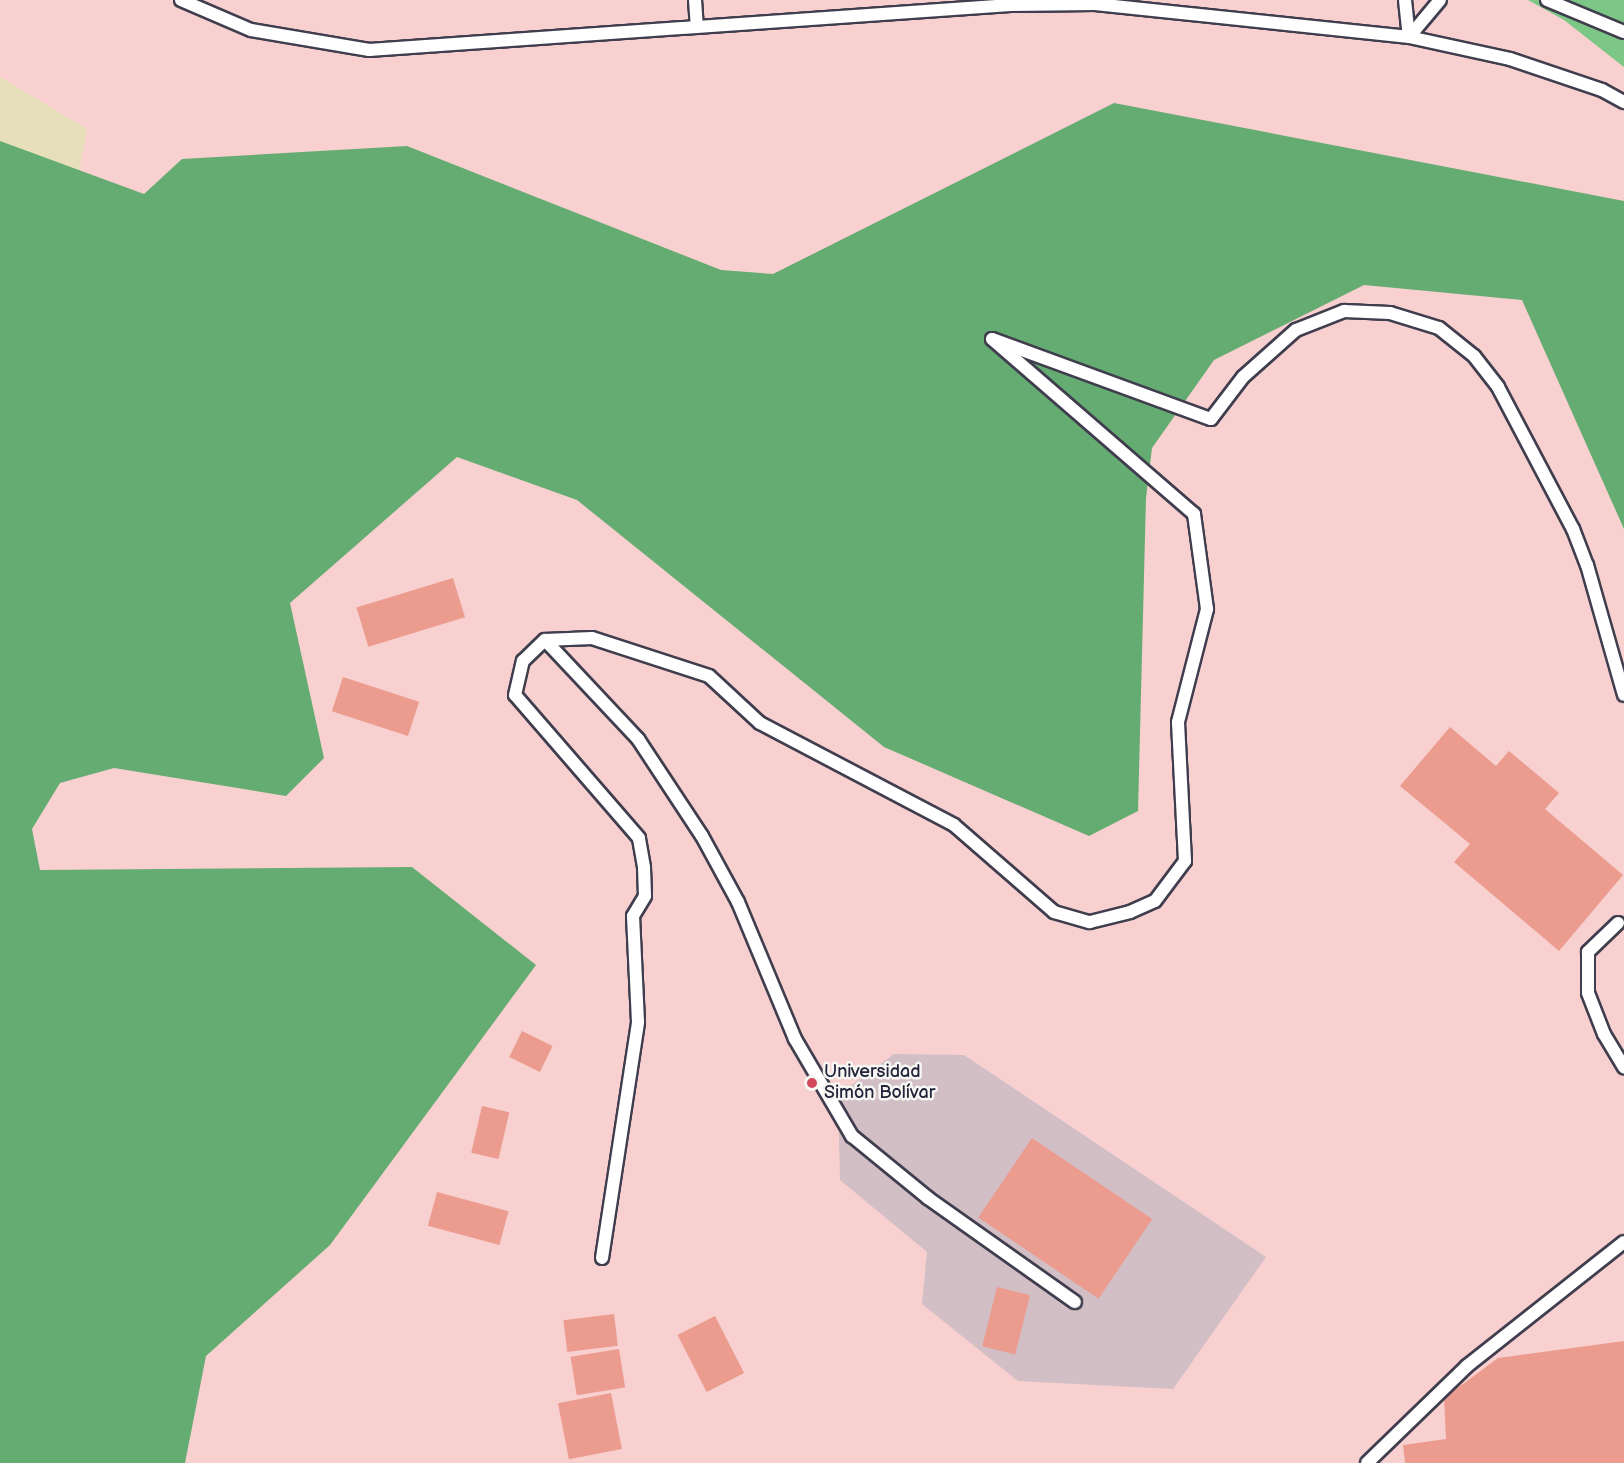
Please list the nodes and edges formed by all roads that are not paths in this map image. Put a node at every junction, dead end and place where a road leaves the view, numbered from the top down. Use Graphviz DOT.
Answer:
graph roads {
  1 [pos="181,0"];
  2 [pos="694,0"];
  3 [pos="1405,0"];
  4 [pos="1440,0"];
  5 [pos="1547,0"];
  6 [pos="697,26"];
  7 [pos="1624,32"];
  8 [pos="1409,37"];
  9 [pos="1624,102"];
  10 [pos="545,640"];
  11 [pos="1624,695"];
  12 [pos="1618,923"];
  13 [pos="1624,1067"];
  14 [pos="1624,1242"];
  15 [pos="602,1258"];
  16 [pos="1075,1302"];
  17 [pos="1367,1463"];
  1 -- 6 [label="lane"];
  2 -- 6 [label="lane"];
  3 -- 8 [label="lane"];
  4 -- 8 [label="lane"];
  5 -- 7 [label="lane"];
  6 -- 8 [label="lane"];
  8 -- 9 [label="lane"];
  10 -- 11 [label="lane"];
  10 -- 15 [label="lane"];
  10 -- 16 [label="lane"];
  12 -- 13 [label="lane"];
  14 -- 17 [label="lane"];
}
